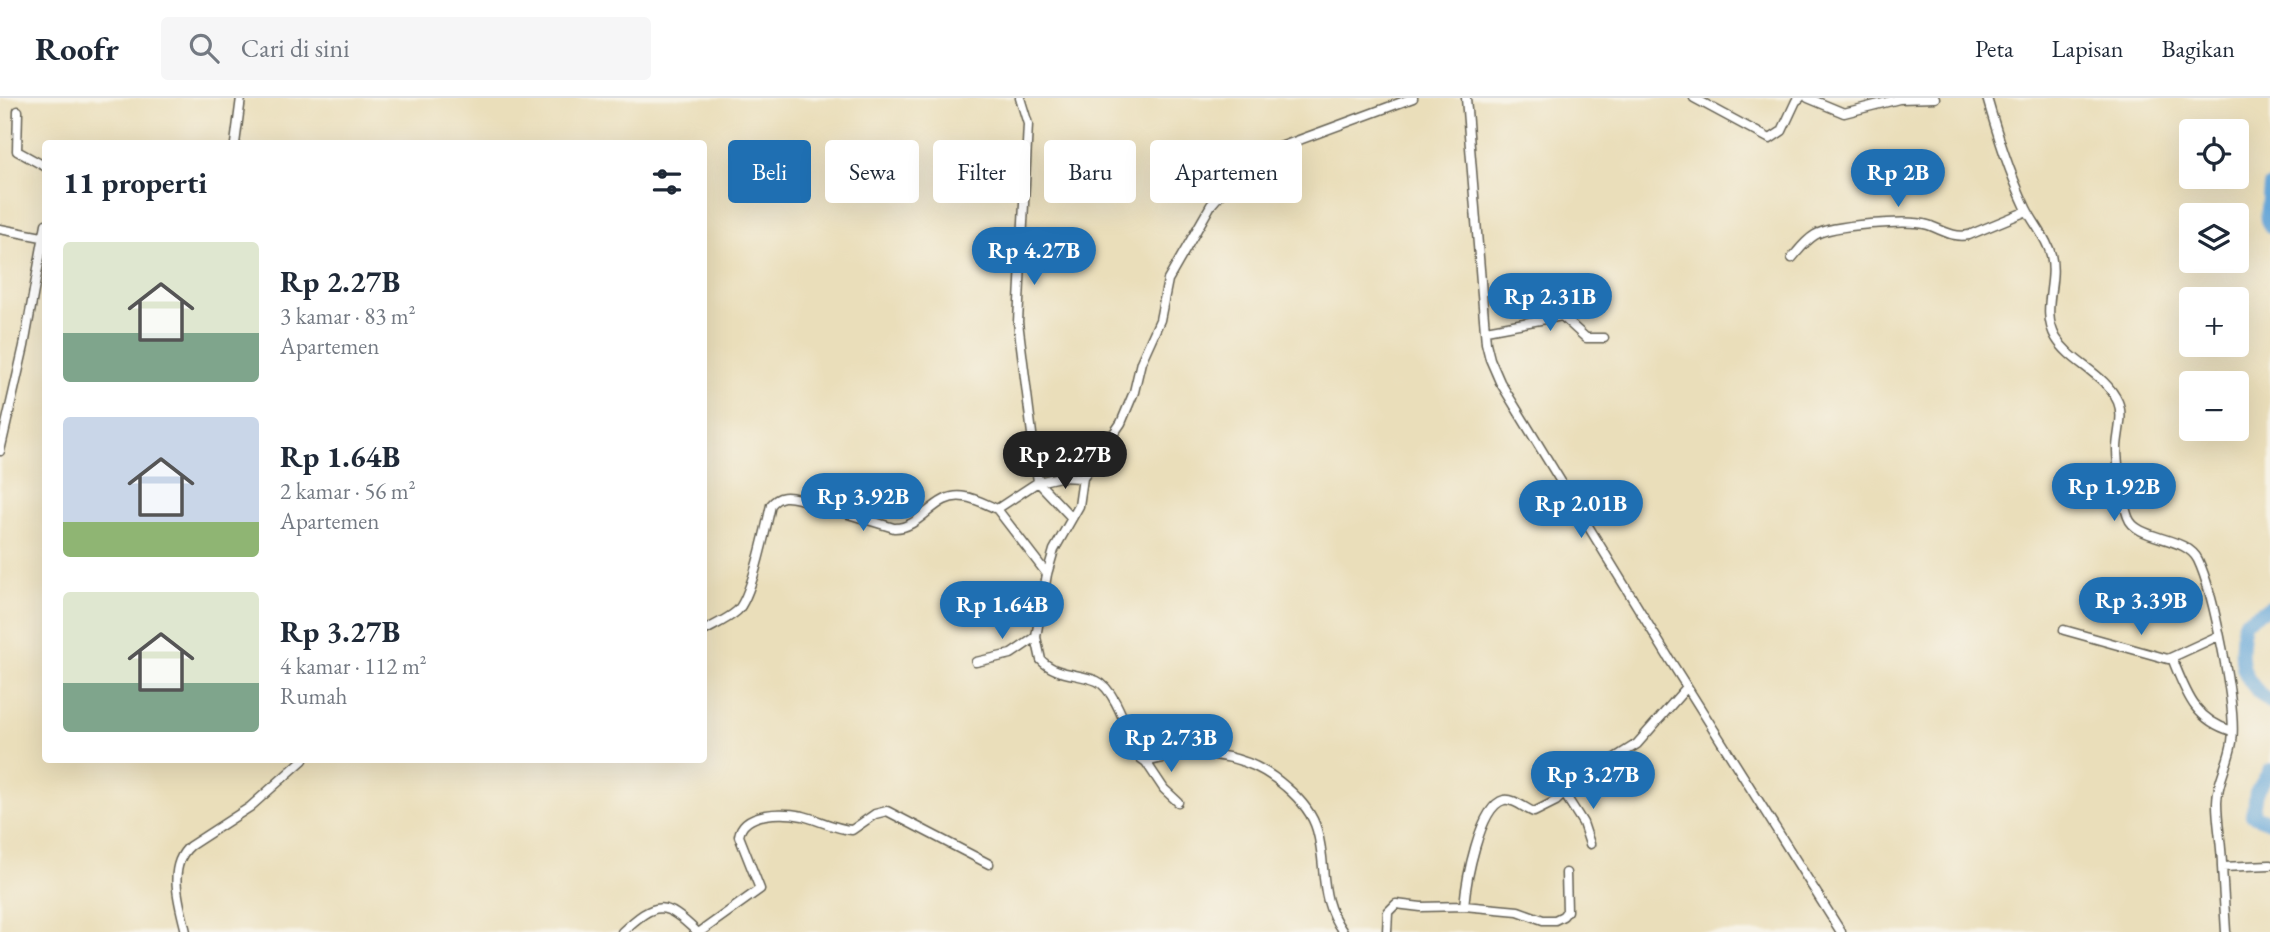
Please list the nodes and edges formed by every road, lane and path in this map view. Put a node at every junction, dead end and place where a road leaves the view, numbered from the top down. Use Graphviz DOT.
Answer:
graph roads {
  1 [pos="241,98"];
  2 [pos="1020,98"];
  3 [pos="1413,98"];
  4 [pos="1466,98"];
  5 [pos="1694,98"];
  6 [pos="1800,98"];
  7 [pos="1808,98"];
  8 [pos="1935,98"];
  9 [pos="1987,98"];
  10 [pos="18,111"];
  11 [pos="236,140"];
  12 [pos="42,165"];
  13 [pos="2027,211"];
  14 [pos="0,229"];
  15 [pos="42,237"];
  16 [pos="42,243"];
  17 [pos="1792,258"];
  18 [pos="1486,330"];
  19 [pos="1604,338"];
  20 [pos="0,451"];
  21 [pos="1083,478"];
  22 [pos="1038,482"];
  23 [pos="997,509"];
  24 [pos="1072,518"];
  25 [pos="1047,574"];
  26 [pos="707,629"];
  27 [pos="2064,629"];
  28 [pos="2218,636"];
  29 [pos="1036,638"];
  30 [pos="2172,658"];
  31 [pos="975,662"];
  32 [pos="1687,687"];
  33 [pos="2232,731"];
  34 [pos="1146,762"];
  35 [pos="300,763"];
  36 [pos="1564,793"];
  37 [pos="1178,802"];
  38 [pos="1590,844"];
  39 [pos="989,864"];
  40 [pos="2270,864"];
  41 [pos="2222,867"];
  42 [pos="1566,873"];
  43 [pos="1464,906"];
  44 [pos="186,932"];
  45 [pos="622,932"];
  46 [pos="698,932"];
  47 [pos="1343,932"];
  48 [pos="1387,932"];
  49 [pos="1841,932"];
  50 [pos="2227,932"];
  1 -- 11 [label="street"];
  2 -- 22 [label="street"];
  3 -- 21 [label="street"];
  4 -- 18 [label="street"];
  5 -- 6 [label="street"];
  7 -- 8 [label="street"];
  9 -- 13 [label="street"];
  10 -- 12 [label="street"];
  13 -- 17 [label="street"];
  13 -- 28 [label="street"];
  14 -- 15 [label="street"];
  16 -- 20 [label="street"];
  18 -- 19 [label="street"];
  18 -- 32 [label="street"];
  21 -- 22 [label="street"];
  21 -- 24 [label="street"];
  22 -- 23 [label="street"];
  22 -- 24 [label="street"];
  23 -- 25 [label="street"];
  23 -- 26 [label="street"];
  24 -- 25 [label="street"];
  25 -- 29 [label="street"];
  27 -- 30 [label="street"];
  28 -- 30 [label="street"];
  28 -- 33 [label="street"];
  29 -- 31 [label="street"];
  29 -- 34 [label="street"];
  30 -- 33 [label="street"];
  32 -- 36 [label="street"];
  32 -- 49 [label="street"];
  33 -- 41 [label="street"];
  34 -- 37 [label="street"];
  34 -- 47 [label="street"];
  35 -- 44 [label="street"];
  36 -- 38 [label="street"];
  36 -- 43 [label="street"];
  39 -- 46 [label="street"];
  40 -- 41 [label="street"];
  41 -- 50 [label="street"];
  42 -- 43 [label="street"];
  43 -- 48 [label="street"];
  45 -- 46 [label="street"];
}
